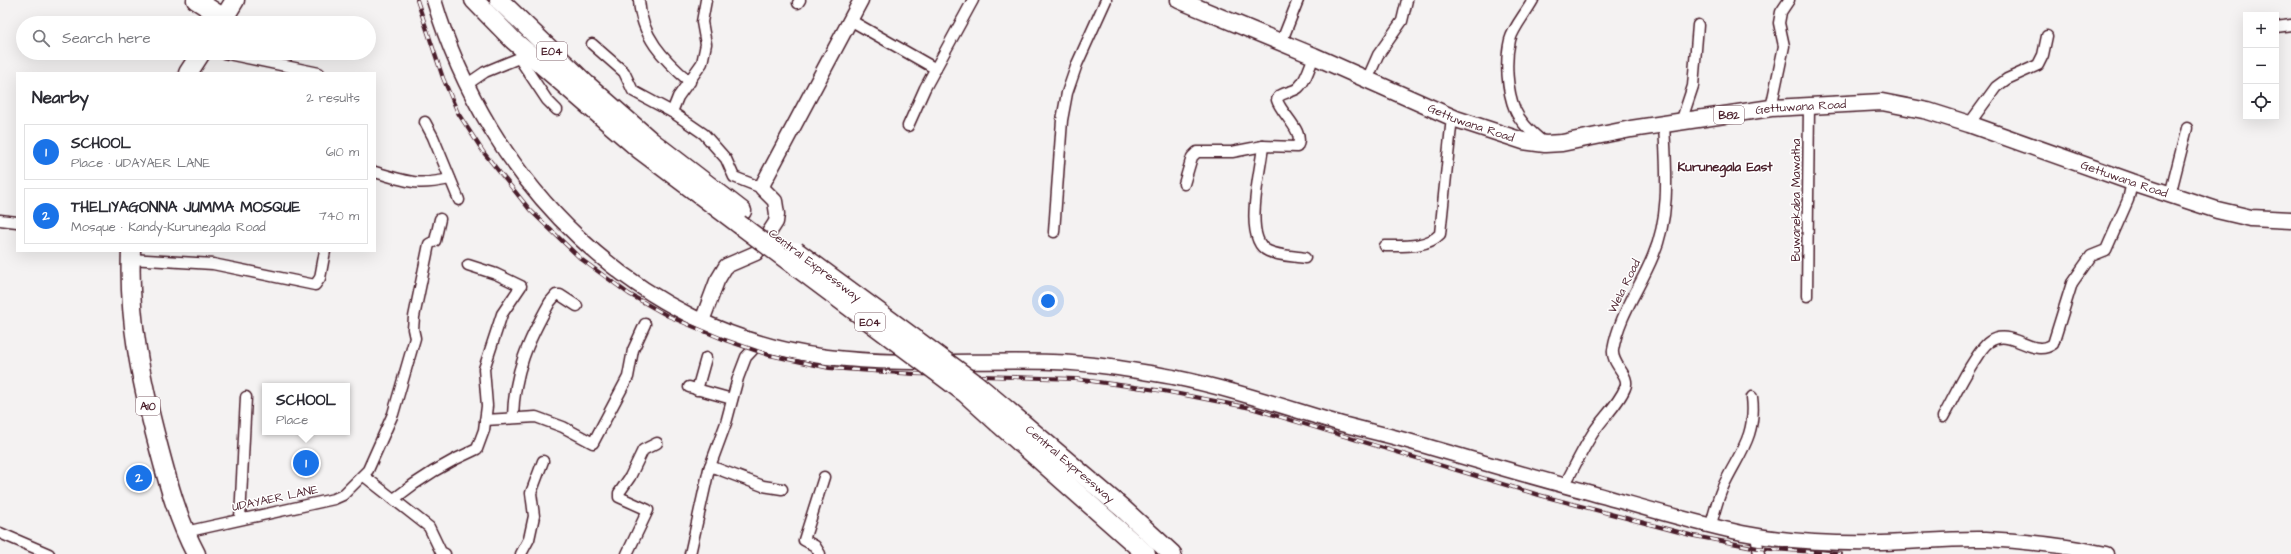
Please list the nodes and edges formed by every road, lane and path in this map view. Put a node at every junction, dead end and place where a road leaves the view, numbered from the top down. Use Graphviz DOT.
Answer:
graph roads {
  1 [pos="196,0"];
  2 [pos="434,0"];
  3 [pos="474,0"];
  4 [pos="499,0"];
  5 [pos="639,0"];
  6 [pos="706,0"];
  7 [pos="861,0"];
  8 [pos="973,0"];
  9 [pos="1106,0"];
  10 [pos="1179,0"];
  11 [pos="1298,0"];
  12 [pos="1407,0"];
  13 [pos="1533,0"];
  14 [pos="1789,0"];
  15 [pos="1209,7"];
  16 [pos="227,9"];
  17 [pos="850,20"];
  18 [pos="1698,25"];
  19 [pos="2291,25"];
  20 [pos="2279,27"];
  21 [pos="2047,36"];
  22 [pos="1281,43"];
  23 [pos="592,44"];
  24 [pos="1314,56"];
  25 [pos="196,60"];
  26 [pos="257,60"];
  27 [pos="936,69"];
  28 [pos="189,72"];
  29 [pos="314,72"];
  30 [pos="1368,80"];
  31 [pos="690,82"];
  32 [pos="466,85"];
  33 [pos="1809,104"];
  34 [pos="1771,108"];
  35 [pos="558,110"];
  36 [pos="672,112"];
  37 [pos="1452,117"];
  38 [pos="425,122"];
  39 [pos="1681,122"];
  40 [pos="1664,124"];
  41 [pos="1970,124"];
  42 [pos="908,126"];
  43 [pos="2187,128"];
  44 [pos="1545,144"];
  45 [pos="1263,146"];
  46 [pos="376,172"];
  47 [pos="450,179"];
  48 [pos="2132,182"];
  49 [pos="1184,184"];
  50 [pos="762,188"];
  51 [pos="2170,195"];
  52 [pos="459,200"];
  53 [pos="440,219"];
  54 [pos="742,219"];
  55 [pos="0,220"];
  56 [pos="2291,220"];
  57 [pos="16,222"];
  58 [pos="1054,232"];
  59 [pos="1385,246"];
  60 [pos="325,252"];
  61 [pos="130,255"];
  62 [pos="1305,258"];
  63 [pos="468,265"];
  64 [pos="1807,296"];
  65 [pos="577,306"];
  66 [pos="702,321"];
  67 [pos="645,324"];
  68 [pos="760,342"];
  69 [pos="706,358"];
  70 [pos="246,397"];
  71 [pos="1752,397"];
  72 [pos="732,399"];
  73 [pos="512,417"];
  74 [pos="1942,417"];
  75 [pos="485,420"];
  76 [pos="656,442"];
  77 [pos="543,461"];
  78 [pos="710,466"];
  79 [pos="364,476"];
  80 [pos="824,478"];
  81 [pos="1564,486"];
  82 [pos="782,489"];
  83 [pos="394,499"];
  84 [pos="240,519"];
  85 [pos="1711,525"];
  86 [pos="185,532"];
  87 [pos="0,533"];
  88 [pos="1756,535"];
  89 [pos="49,554"];
  90 [pos="196,554"];
  91 [pos="445,554"];
  92 [pos="521,554"];
  93 [pos="627,554"];
  94 [pos="690,554"];
  95 [pos="820,554"];
  96 [pos="1146,554"];
  97 [pos="1172,554"];
  98 [pos="1759,554"];
  99 [pos="2106,554"];
  1 -- 16 [label="highway"];
  2 -- 32 [label="street"];
  3 -- 54 [label="highway, Central Expressway / E04"];
  4 -- 54 [label="highway, Central Expressway / E04"];
  5 -- 31 [label="street"];
  6 -- 31 [label="street"];
  7 -- 17 [label="street"];
  8 -- 27 [label="street"];
  9 -- 58 [label="street"];
  10 -- 15 [label="main road, Gettuwana Road / B82"];
  11 -- 22 [label="street"];
  12 -- 30 [label="street"];
  13 -- 44 [label="street"];
  14 -- 34 [label="street"];
  15 -- 22 [label="main road, Gettuwana Road / B82"];
  17 -- 27 [label="street"];
  17 -- 50 [label="street"];
  18 -- 39 [label="street"];
  19 -- 20 [label="street"];
  21 -- 41 [label="street"];
  22 -- 24 [label="main road, Gettuwana Road / B82"];
  23 -- 36 [label="street"];
  24 -- 30 [label="main road, Gettuwana Road / B82"];
  24 -- 45 [label="street"];
  25 -- 28 [label="highway"];
  26 -- 29 [label="street"];
  27 -- 42 [label="street"];
  30 -- 37 [label="main road, Gettuwana Road / B82"];
  31 -- 36 [label="street"];
  32 -- 35 [label="street"];
  32 -- 66 [label="street"];
  33 -- 34 [label="main road, Gettuwana Road / B82"];
  33 -- 41 [label="main road, Gettuwana Road / B82"];
  33 -- 64 [label="street, Buwanekaba Mawatha"];
  34 -- 39 [label="main road, Gettuwana Road / B82"];
  36 -- 50 [label="street"];
  37 -- 44 [label="main road, Gettuwana Road / B82"];
  37 -- 59 [label="street"];
  38 -- 47 [label="street"];
  39 -- 40 [label="main road, Gettuwana Road / B82"];
  40 -- 44 [label="main road, Gettuwana Road / B82"];
  40 -- 81 [label="street, Wela Road"];
  41 -- 48 [label="main road, Gettuwana Road / B82"];
  43 -- 51 [label="street"];
  45 -- 49 [label="street"];
  45 -- 62 [label="street"];
  46 -- 47 [label="street"];
  47 -- 52 [label="street"];
  48 -- 51 [label="main road, Gettuwana Road / B82"];
  48 -- 74 [label="street"];
  50 -- 66 [label="street"];
  51 -- 56 [label="main road, Gettuwana Road / B82"];
  53 -- 79 [label="street"];
  54 -- 96 [label="highway, Central Expressway / E04, bridge"];
  54 -- 97 [label="highway, Central Expressway / E04, bridge"];
  55 -- 57 [label="street"];
  60 -- 61 [label="street"];
  61 -- 86 [label="highway, A10"];
  63 -- 75 [label="street"];
  65 -- 73 [label="street"];
  66 -- 68 [label="street"];
  67 -- 73 [label="street"];
  68 -- 72 [label="street"];
  68 -- 81 [label="street"];
  69 -- 72 [label="street"];
  70 -- 84 [label="street"];
  71 -- 85 [label="street"];
  72 -- 78 [label="street"];
  73 -- 75 [label="street"];
  75 -- 83 [label="street"];
  76 -- 93 [label="street"];
  77 -- 92 [label="street"];
  78 -- 82 [label="street"];
  78 -- 94 [label="street"];
  79 -- 83 [label="street"];
  79 -- 84 [label="street, UDAYAER LANE"];
  80 -- 95 [label="street"];
  81 -- 85 [label="street"];
  83 -- 91 [label="street"];
  84 -- 86 [label="street, UDAYAER LANE"];
  85 -- 88 [label="street"];
  86 -- 90 [label="highway, A10"];
  87 -- 89 [label="street"];
  88 -- 98 [label="street"];
  88 -- 99 [label="street"];
}
